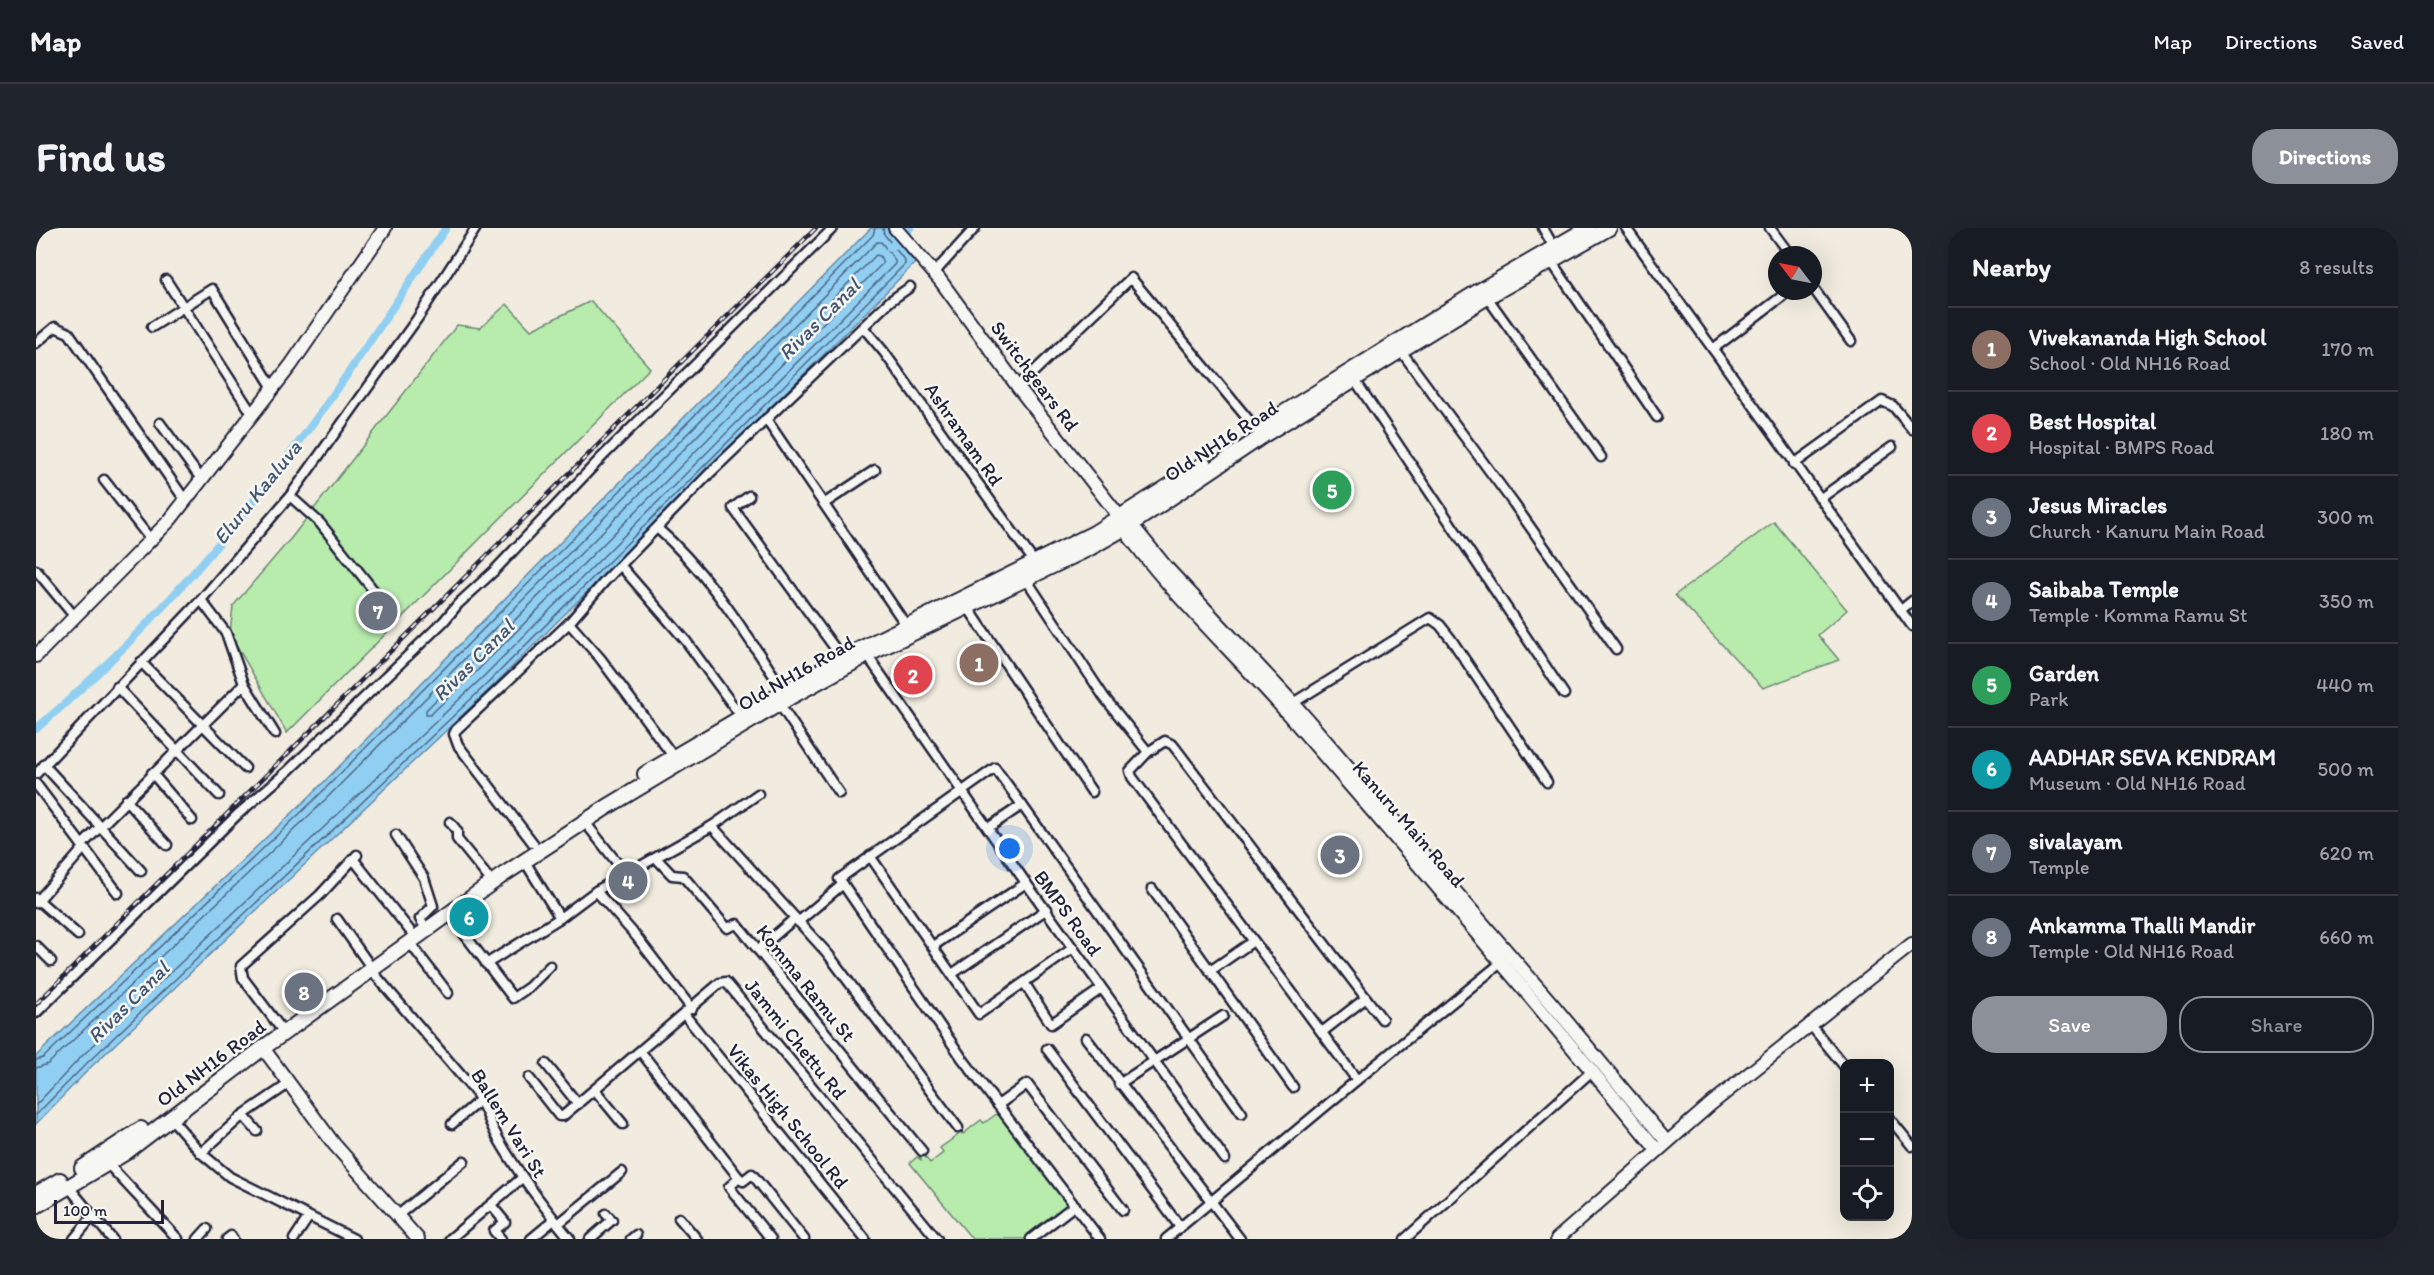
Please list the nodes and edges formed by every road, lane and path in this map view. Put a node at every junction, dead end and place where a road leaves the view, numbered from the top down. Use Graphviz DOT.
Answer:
graph roads {
  1 [pos="385,228"];
  2 [pos="476,228"];
  3 [pos="833,228"];
  4 [pos="895,228"];
  5 [pos="975,228"];
  6 [pos="1543,228"];
  7 [pos="1588,228"];
  8 [pos="1610,228"];
  9 [pos="1626,228"];
  10 [pos="1770,228"];
  11 [pos="1783,246"];
  12 [pos="1555,255"];
  13 [pos="934,273"];
  14 [pos="166,280"];
  15 [pos="910,287"];
  16 [pos="1487,297"];
  17 [pos="1777,300"];
  18 [pos="1822,300"];
  19 [pos="183,309"];
  20 [pos="152,327"];
  21 [pos="863,327"];
  22 [pos="1851,341"];
  23 [pos="36,343"];
  24 [pos="1713,349"];
  25 [pos="1401,351"];
  26 [pos="1355,380"];
  27 [pos="1018,387"];
  28 [pos="273,388"];
  29 [pos="253,415"];
  30 [pos="1657,417"];
  31 [pos="766,419"];
  32 [pos="160,423"];
  33 [pos="1912,429"];
  34 [pos="1257,430"];
  35 [pos="1892,447"];
  36 [pos="1601,458"];
  37 [pos="1794,464"];
  38 [pos="875,470"];
  39 [pos="201,479"];
  40 [pos="104,480"];
  41 [pos="290,496"];
  42 [pos="748,496"];
  43 [pos="1821,498"];
  44 [pos="185,500"];
  45 [pos="825,503"];
  46 [pos="1122,520"];
  47 [pos="657,528"];
  48 [pos="152,540"];
  49 [pos="1035,563"];
  50 [pos="621,566"];
  51 [pos="36,570"];
  52 [pos="1026,579"];
  53 [pos="378,596"];
  54 [pos="201,600"];
  55 [pos="1912,601"];
  56 [pos="967,606"];
  57 [pos="1901,610"];
  58 [pos="75,617"];
  59 [pos="569,623"];
  60 [pos="906,625"];
  61 [pos="1912,626"];
  62 [pos="1616,650"];
  63 [pos="37,652"];
  64 [pos="867,655"];
  65 [pos="842,658"];
  66 [pos="141,662"];
  67 [pos="244,684"];
  68 [pos="117,687"];
  69 [pos="1564,694"];
  70 [pos="779,697"];
  71 [pos="1293,704"];
  72 [pos="740,715"];
  73 [pos="202,725"];
  74 [pos="275,734"];
  75 [pos="177,749"];
  76 [pos="1148,753"];
  77 [pos="673,756"];
  78 [pos="44,765"];
  79 [pos="244,768"];
  80 [pos="152,773"];
  81 [pos="36,774"];
  82 [pos="1547,782"];
  83 [pos="36,784"];
  84 [pos="1092,792"];
  85 [pos="840,793"];
  86 [pos="963,793"];
  87 [pos="758,794"];
  88 [pos="219,795"];
  89 [pos="126,800"];
  90 [pos="1022,805"];
  91 [pos="192,820"];
  92 [pos="584,821"];
  93 [pos="450,822"];
  94 [pos="712,826"];
  95 [pos="100,827"];
  96 [pos="988,828"];
  97 [pos="396,835"];
  98 [pos="533,843"];
  99 [pos="167,845"];
  100 [pos="83,847"];
  101 [pos="870,856"];
  102 [pos="656,858"];
  103 [pos="524,860"];
  104 [pos="1427,867"];
  105 [pos="141,871"];
  106 [pos="626,874"];
  107 [pos="487,876"];
  108 [pos="1026,883"];
  109 [pos="843,884"];
  110 [pos="1152,889"];
  111 [pos="596,891"];
  112 [pos="118,893"];
  113 [pos="37,900"];
  114 [pos="1047,909"];
  115 [pos="448,914"];
  116 [pos="560,918"];
  117 [pos="337,919"];
  118 [pos="796,920"];
  119 [pos="415,933"];
  120 [pos="78,935"];
  121 [pos="1252,942"];
  122 [pos="1912,944"];
  123 [pos="36,946"];
  124 [pos="933,946"];
  125 [pos="1073,948"];
  126 [pos="758,950"];
  127 [pos="51,961"];
  128 [pos="1502,962"];
  129 [pos="486,964"];
  130 [pos="550,966"];
  131 [pos="370,967"];
  132 [pos="1210,971"];
  133 [pos="952,974"];
  134 [pos="1025,984"];
  135 [pos="1101,989"];
  136 [pos="448,993"];
  137 [pos="1366,998"];
  138 [pos="688,1011"];
  139 [pos="36,1013"];
  140 [pos="1223,1016"];
  141 [pos="1382,1019"];
  142 [pos="1559,1021"];
  143 [pos="1809,1023"];
  144 [pos="279,1026"];
  145 [pos="1322,1032"];
  146 [pos="1086,1038"];
  147 [pos="1190,1038"];
  148 [pos="263,1048"];
  149 [pos="1047,1049"];
  150 [pos="641,1052"];
  151 [pos="1155,1059"];
  152 [pos="1840,1060"];
  153 [pos="546,1064"];
  154 [pos="1592,1071"];
  155 [pos="529,1078"];
  156 [pos="1358,1080"];
  157 [pos="290,1083"];
  158 [pos="1119,1084"];
  159 [pos="1293,1087"];
  160 [pos="595,1090"];
  161 [pos="480,1100"];
  162 [pos="578,1104"];
  163 [pos="998,1105"];
  164 [pos="1242,1113"];
  165 [pos="243,1115"];
  166 [pos="170,1117"];
  167 [pos="452,1124"];
  168 [pos="623,1124"];
  169 [pos="1894,1124"];
  170 [pos="958,1128"];
  171 [pos="257,1131"];
  172 [pos="1661,1146"];
  173 [pos="1912,1146"];
  174 [pos="922,1151"];
  175 [pos="201,1153"];
  176 [pos="1225,1159"];
  177 [pos="464,1161"];
  178 [pos="108,1164"];
  179 [pos="622,1172"];
  180 [pos="522,1178"];
  181 [pos="739,1178"];
  182 [pos="68,1185"];
  183 [pos="36,1194"];
  184 [pos="1212,1203"];
  185 [pos="491,1204"];
  186 [pos="1076,1205"];
  187 [pos="36,1206"];
  188 [pos="1123,1210"];
  189 [pos="606,1214"];
  190 [pos="397,1216"];
  191 [pos="92,1217"];
  192 [pos="308,1218"];
  193 [pos="679,1218"];
  194 [pos="556,1222"];
  195 [pos="1180,1227"];
  196 [pos="207,1229"];
  197 [pos="934,1235"];
  198 [pos="74,1239"];
  199 [pos="112,1239"];
  200 [pos="178,1239"];
  201 [pos="198,1239"];
  202 [pos="227,1239"];
  203 [pos="233,1239"];
  204 [pos="294,1239"];
  205 [pos="354,1239"];
  206 [pos="418,1239"];
  207 [pos="450,1239"];
  208 [pos="501,1239"];
  209 [pos="531,1239"];
  210 [pos="570,1239"];
  211 [pos="590,1239"];
  212 [pos="697,1239"];
  213 [pos="771,1239"];
  214 [pos="804,1239"];
  215 [pos="865,1239"];
  216 [pos="923,1239"];
  217 [pos="1031,1239"];
  218 [pos="1100,1239"];
  219 [pos="1166,1239"];
  220 [pos="1240,1239"];
  221 [pos="1405,1239"];
  222 [pos="1557,1239"];
  1 -- 28 [label="main road"];
  2 -- 41 [label="street"];
  3 -- 139 [label="street"];
  4 -- 13 [label="main road, Switchgears Rd"];
  5 -- 13 [label="street"];
  6 -- 12 [label="street"];
  7 -- 12 [label="main road, Old NH16 Road"];
  8 -- 12 [label="main road, Old NH16 Road"];
  9 -- 24 [label="street"];
  10 -- 11 [label="street"];
  12 -- 16 [label="main road, Old NH16 Road"];
  12 -- 30 [label="street"];
  12 -- 34 [label="main road, Old NH16 Road"];
  13 -- 27 [label="main road, Switchgears Rd"];
  14 -- 19 [label="street"];
  15 -- 21 [label="street"];
  16 -- 25 [label="main road, Old NH16 Road"];
  16 -- 36 [label="street"];
  17 -- 24 [label="street"];
  18 -- 22 [label="street"];
  19 -- 20 [label="street"];
  19 -- 28 [label="street"];
  19 -- 29 [label="street"];
  21 -- 31 [label="street"];
  21 -- 49 [label="street, Ashramam Rd"];
  23 -- 44 [label="street"];
  24 -- 37 [label="street"];
  25 -- 26 [label="main road, Old NH16 Road"];
  25 -- 62 [label="street"];
  26 -- 46 [label="main road, Old NH16 Road"];
  26 -- 69 [label="street"];
  27 -- 34 [label="street"];
  27 -- 46 [label="main road, Switchgears Rd"];
  28 -- 29 [label="main road"];
  29 -- 39 [label="main road"];
  31 -- 45 [label="street"];
  31 -- 47 [label="street"];
  32 -- 39 [label="street"];
  33 -- 37 [label="street"];
  34 -- 46 [label="main road, Old NH16 Road"];
  35 -- 43 [label="street"];
  37 -- 43 [label="street"];
  38 -- 45 [label="street"];
  39 -- 44 [label="main road"];
  40 -- 48 [label="street"];
  41 -- 53 [label="street"];
  41 -- 54 [label="street"];
  42 -- 65 [label="street"];
  43 -- 57 [label="street"];
  44 -- 48 [label="main road"];
  45 -- 60 [label="street"];
  46 -- 49 [label="main road, Old NH16 Road"];
  46 -- 52 [label="main road, Old NH16 Road"];
  46 -- 71 [label="main road, Kanuru Main Road"];
  46 -- 104 [label="main road, Kanuru Main Road"];
  47 -- 50 [label="street"];
  47 -- 70 [label="street"];
  48 -- 58 [label="main road"];
  49 -- 60 [label="main road, Old NH16 Road"];
  50 -- 59 [label="street"];
  50 -- 72 [label="street"];
  51 -- 58 [label="street"];
  52 -- 56 [label="main road, Old NH16 Road"];
  52 -- 76 [label="street"];
  54 -- 66 [label="street"];
  54 -- 67 [label="street"];
  55 -- 57 [label="street"];
  56 -- 64 [label="main road, Old NH16 Road"];
  56 -- 84 [label="street"];
  57 -- 61 [label="street"];
  58 -- 63 [label="main road"];
  59 -- 77 [label="street"];
  59 -- 98 [label="street"];
  60 -- 65 [label="main road, Old NH16 Road"];
  64 -- 70 [label="main road, Old NH16 Road"];
  64 -- 86 [label="street, BMPS Road"];
  65 -- 70 [label="main road, Old NH16 Road"];
  66 -- 68 [label="street"];
  66 -- 73 [label="street"];
  67 -- 73 [label="street"];
  67 -- 74 [label="street"];
  68 -- 75 [label="street"];
  68 -- 78 [label="street"];
  70 -- 72 [label="main road, Old NH16 Road"];
  70 -- 85 [label="street"];
  70 -- 92 [label="main road, Old NH16 Road"];
  71 -- 82 [label="street"];
  71 -- 104 [label="main road, Kanuru Main Road"];
  72 -- 77 [label="main road, Old NH16 Road"];
  73 -- 75 [label="street"];
  73 -- 79 [label="street"];
  75 -- 80 [label="street"];
  75 -- 88 [label="street"];
  76 -- 121 [label="street"];
  76 -- 137 [label="street"];
  77 -- 98 [label="main road, Old NH16 Road"];
  78 -- 81 [label="street"];
  78 -- 95 [label="street"];
  80 -- 89 [label="street"];
  80 -- 91 [label="street"];
  83 -- 100 [label="street"];
  86 -- 90 [label="street"];
  86 -- 96 [label="street, BMPS Road"];
  86 -- 101 [label="street"];
  87 -- 94 [label="street"];
  89 -- 95 [label="street"];
  89 -- 99 [label="street"];
  90 -- 96 [label="street"];
  90 -- 147 [label="street"];
  92 -- 103 [label="main road, Old NH16 Road"];
  92 -- 106 [label="street"];
  93 -- 107 [label="street"];
  94 -- 102 [label="street"];
  94 -- 118 [label="street"];
  95 -- 100 [label="street"];
  95 -- 105 [label="street"];
  96 -- 108 [label="street, BMPS Road"];
  97 -- 119 [label="street"];
  98 -- 107 [label="main road, Old NH16 Road"];
  100 -- 112 [label="street"];
  100 -- 113 [label="street"];
  101 -- 109 [label="street"];
  101 -- 124 [label="street"];
  102 -- 106 [label="street"];
  102 -- 126 [label="street, Komma Ramu St"];
  103 -- 115 [label="main road, Old NH16 Road"];
  103 -- 116 [label="street"];
  104 -- 128 [label="main road, Kanuru Main Road"];
  104 -- 142 [label="main road, Kanuru Main Road"];
  106 -- 111 [label="street"];
  107 -- 119 [label="main road, Old NH16 Road"];
  108 -- 114 [label="street, BMPS Road"];
  108 -- 124 [label="street"];
  109 -- 118 [label="street"];
  109 -- 163 [label="street"];
  110 -- 132 [label="street"];
  111 -- 116 [label="street"];
  111 -- 138 [label="street, Vikas High School Rd"];
  113 -- 120 [label="street"];
  114 -- 125 [label="street, BMPS Road"];
  114 -- 133 [label="street"];
  115 -- 119 [label="main road, Old NH16 Road"];
  115 -- 129 [label="street"];
  116 -- 129 [label="street"];
  117 -- 131 [label="street, Ballem Vari St"];
  118 -- 126 [label="street"];
  118 -- 170 [label="street"];
  119 -- 131 [label="main road, Old NH16 Road"];
  119 -- 136 [label="street"];
  119 -- 144 [label="street"];
  121 -- 132 [label="street"];
  121 -- 145 [label="street"];
  122 -- 143 [label="main road"];
  123 -- 127 [label="street"];
  124 -- 133 [label="street"];
  125 -- 134 [label="street"];
  125 -- 135 [label="street, BMPS Road"];
  126 -- 174 [label="street, Komma Ramu St"];
  128 -- 142 [label="main road, Kanuru Main Road"];
  128 -- 156 [label="street"];
  129 -- 130 [label="street"];
  131 -- 144 [label="main road, Old NH16 Road"];
  131 -- 148 [label="main road, Old NH16 Road"];
  131 -- 161 [label="street, Ballem Vari St"];
  132 -- 159 [label="street"];
  133 -- 134 [label="street"];
  134 -- 135 [label="street"];
  135 -- 151 [label="street, BMPS Road"];
  137 -- 141 [label="street"];
  137 -- 145 [label="street"];
  138 -- 150 [label="street, Jammi Chettu Rd"];
  138 -- 197 [label="street, Jammi Chettu Rd"];
  138 -- 215 [label="street, Vikas High School Rd"];
  140 -- 147 [label="street"];
  142 -- 154 [label="main road, Kanuru Main Road"];
  142 -- 172 [label="main road, Kanuru Main Road"];
  143 -- 152 [label="street"];
  143 -- 172 [label="main road"];
  144 -- 183 [label="main road, Old NH16 Road"];
  145 -- 156 [label="street"];
  146 -- 158 [label="street"];
  147 -- 151 [label="street"];
  147 -- 164 [label="street"];
  148 -- 157 [label="main road"];
  148 -- 166 [label="main road, Old NH16 Road"];
  149 -- 195 [label="street"];
  150 -- 160 [label="street, Jammi Chettu Rd"];
  150 -- 181 [label="street"];
  151 -- 158 [label="street"];
  151 -- 176 [label="street, BMPS Road"];
  153 -- 162 [label="street"];
  154 -- 172 [label="main road, Kanuru Main Road"];
  154 -- 221 [label="street"];
  155 -- 162 [label="street, Jammi Chettu Rd"];
  156 -- 184 [label="street"];
  157 -- 165 [label="street"];
  157 -- 190 [label="main road"];
  158 -- 184 [label="street"];
  160 -- 162 [label="street, Jammi Chettu Rd"];
  160 -- 168 [label="street"];
  161 -- 167 [label="street"];
  161 -- 180 [label="street, Ballem Vari St"];
  163 -- 186 [label="street"];
  163 -- 188 [label="street"];
  165 -- 171 [label="street"];
  165 -- 175 [label="street"];
  166 -- 175 [label="street"];
  166 -- 178 [label="main road, Old NH16 Road"];
  169 -- 173 [label="street"];
  172 -- 222 [label="main road"];
  175 -- 192 [label="street"];
  177 -- 190 [label="street"];
  178 -- 182 [label="main road, Old NH16 Road"];
  178 -- 200 [label="street"];
  179 -- 194 [label="street"];
  180 -- 185 [label="street"];
  180 -- 194 [label="street, Ballem Vari St"];
  181 -- 213 [label="street"];
  181 -- 214 [label="street"];
  182 -- 187 [label="main road, Old NH16 Road"];
  182 -- 191 [label="street"];
  184 -- 195 [label="street"];
  184 -- 220 [label="street"];
  185 -- 207 [label="street"];
  185 -- 208 [label="street"];
  186 -- 217 [label="street"];
  186 -- 218 [label="street"];
  189 -- 211 [label="street"];
  190 -- 206 [label="main road"];
  191 -- 198 [label="street"];
  191 -- 199 [label="street"];
  192 -- 204 [label="street"];
  192 -- 205 [label="street"];
  193 -- 212 [label="street"];
  194 -- 209 [label="street"];
  194 -- 210 [label="street, Ballem Vari St"];
  195 -- 219 [label="street"];
  196 -- 201 [label="street"];
  197 -- 216 [label="street"];
  202 -- 203 [label="street"];
}
